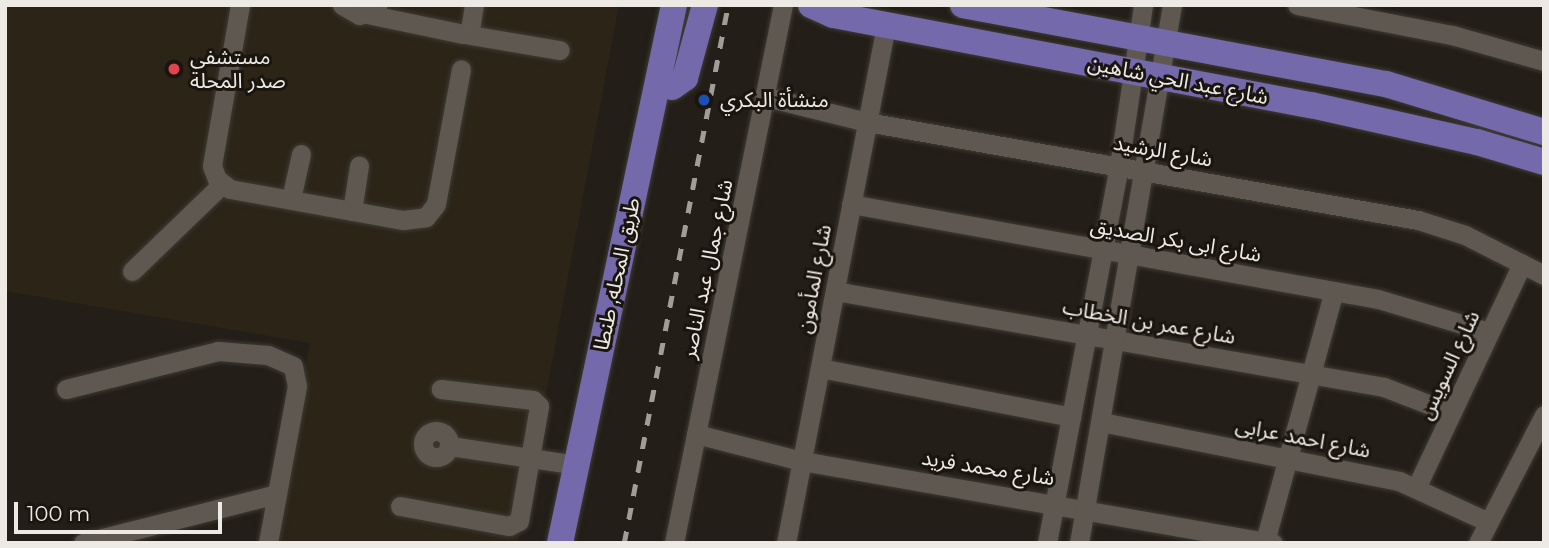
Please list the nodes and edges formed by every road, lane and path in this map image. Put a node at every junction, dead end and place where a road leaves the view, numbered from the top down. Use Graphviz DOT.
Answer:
graph roads {
  1 [pos="240,5"];
  2 [pos="323,5"];
  3 [pos="474,5"];
  4 [pos="674,5"];
  5 [pos="688,5"];
  6 [pos="705,5"];
  7 [pos="783,5"];
  8 [pos="811,5"];
  9 [pos="964,5"];
  10 [pos="1143,5"];
  11 [pos="1172,5"];
  12 [pos="1297,5"];
  13 [pos="343,7"];
  14 [pos="373,10"];
  15 [pos="1398,21"];
  16 [pos="886,25"];
  17 [pos="464,34"];
  18 [pos="1140,35"];
  19 [pos="1168,41"];
  20 [pos="560,50"];
  21 [pos="1544,61"];
  22 [pos="461,69"];
  23 [pos="1136,71"];
  24 [pos="1162,77"];
  25 [pos="672,87"];
  26 [pos="766,97"];
  27 [pos="867,122"];
  28 [pos="1544,132"];
  29 [pos="300,154"];
  30 [pos="1544,162"];
  31 [pos="359,166"];
  32 [pos="1119,166"];
  33 [pos="1145,171"];
  34 [pos="222,184"];
  35 [pos="291,199"];
  36 [pos="851,204"];
  37 [pos="352,211"];
  38 [pos="1103,250"];
  39 [pos="1130,255"];
  40 [pos="1522,264"];
  41 [pos="132,271"];
  42 [pos="1544,275"];
  43 [pos="835,291"];
  44 [pos="1334,291"];
  45 [pos="1489,332"];
  46 [pos="1087,334"];
  47 [pos="1115,339"];
  48 [pos="820,369"];
  49 [pos="1315,373"];
  50 [pos="66,389"];
  51 [pos="441,389"];
  52 [pos="1451,413"];
  53 [pos="1544,415"];
  54 [pos="1071,416"];
  55 [pos="1101,422"];
  56 [pos="696,433"];
  57 [pos="450,446"];
  58 [pos="531,458"];
  59 [pos="1291,458"];
  60 [pos="802,461"];
  61 [pos="577,465"];
  62 [pos="1417,486"];
  63 [pos="277,494"];
  64 [pos="1055,502"];
  65 [pos="400,506"];
  66 [pos="1086,508"];
  67 [pos="1488,522"];
  68 [pos="1269,542"];
  69 [pos="83,543"];
  70 [pos="268,543"];
  71 [pos="560,543"];
  72 [pos="578,543"];
  73 [pos="674,543"];
  74 [pos="786,543"];
  75 [pos="1047,543"];
  76 [pos="1079,543"];
  77 [pos="1478,543"];
  1 -- 34 [label="street"];
  2 -- 13 [label="street"];
  3 -- 17 [label="street"];
  4 -- 61 [label="main road, طريق المحله, طنطا"];
  5 -- 25 [label="main road, طريق المحله, طنطا"];
  6 -- 25 [label="main road"];
  7 -- 26 [label="street, شارع جمال عبد الناصر"];
  8 -- 16 [label="main road, شارع عبد الحي شاهين"];
  9 -- 18 [label="main road, شارع عبد الحي شاهين"];
  10 -- 18 [label="street"];
  11 -- 19 [label="street"];
  12 -- 15 [label="street"];
  13 -- 14 [label="street"];
  14 -- 17 [label="street"];
  15 -- 21 [label="street"];
  16 -- 23 [label="main road, شارع عبد الحي شاهين"];
  16 -- 27 [label="street, شارع المأمون"];
  17 -- 20 [label="street"];
  18 -- 19 [label="main road, شارع عبد الحي شاهين"];
  18 -- 23 [label="street"];
  19 -- 24 [label="street"];
  19 -- 28 [label="main road, شارع عبد الحي شاهين"];
  22 -- 37 [label="street"];
  23 -- 24 [label="main road, شارع عبد الحي شاهين"];
  23 -- 32 [label="street"];
  24 -- 30 [label="main road, شارع عبد الحي شاهين"];
  24 -- 33 [label="street"];
  25 -- 72 [label="main road, طريق المحله, طنطا"];
  26 -- 27 [label="street, شارع الرشيد"];
  26 -- 56 [label="street, شارع جمال عبد الناصر"];
  27 -- 32 [label="street, شارع الرشيد"];
  27 -- 36 [label="street, شارع المأمون"];
  29 -- 35 [label="street"];
  31 -- 37 [label="street"];
  32 -- 33 [label="street, شارع الرشيد"];
  32 -- 38 [label="street"];
  33 -- 39 [label="street"];
  33 -- 40 [label="street, شارع الرشيد"];
  34 -- 35 [label="street"];
  34 -- 41 [label="street"];
  35 -- 37 [label="street"];
  36 -- 38 [label="street, شارع ابى بكر الصديق"];
  36 -- 43 [label="street, شارع المأمون"];
  38 -- 39 [label="street, شارع ابى بكر الصديق"];
  38 -- 46 [label="street"];
  39 -- 44 [label="street, شارع ابى بكر الصديق"];
  39 -- 47 [label="street"];
  40 -- 42 [label="street, شارع الرشيد"];
  40 -- 45 [label="street, شارع السويس"];
  43 -- 46 [label="street, شارع عمر بن الخطاب"];
  43 -- 48 [label="street, شارع المأمون"];
  44 -- 45 [label="street, شارع ابى بكر الصديق"];
  44 -- 49 [label="street"];
  45 -- 52 [label="street, شارع السويس"];
  46 -- 47 [label="street, شارع عمر بن الخطاب"];
  46 -- 54 [label="street"];
  47 -- 49 [label="street, شارع عمر بن الخطاب"];
  47 -- 55 [label="street"];
  48 -- 54 [label="street"];
  48 -- 60 [label="street, شارع المأمون"];
  49 -- 52 [label="street, شارع عمر بن الخطاب"];
  49 -- 59 [label="street"];
  50 -- 63 [label="street"];
  51 -- 58 [label="street"];
  52 -- 62 [label="street, شارع السويس"];
  53 -- 67 [label="street"];
  54 -- 64 [label="street"];
  55 -- 59 [label="street, شارع احمد عرابى"];
  55 -- 66 [label="street"];
  56 -- 60 [label="street, شارع محمد فريد"];
  56 -- 73 [label="street, شارع جمال عبد الناصر"];
  57 -- 58 [label="street"];
  58 -- 61 [label="street"];
  58 -- 65 [label="street"];
  59 -- 62 [label="street, شارع احمد عرابى"];
  59 -- 68 [label="street"];
  60 -- 64 [label="street, شارع محمد فريد"];
  60 -- 74 [label="street, شارع المأمون"];
  61 -- 71 [label="main road, طريق المحله, طنطا"];
  62 -- 67 [label="street, شارع احمد عرابى"];
  63 -- 69 [label="street"];
  63 -- 70 [label="street"];
  64 -- 66 [label="street, شارع محمد فريد"];
  64 -- 75 [label="street"];
  66 -- 68 [label="street, شارع محمد فريد"];
  66 -- 76 [label="street"];
  67 -- 77 [label="street"];
}
